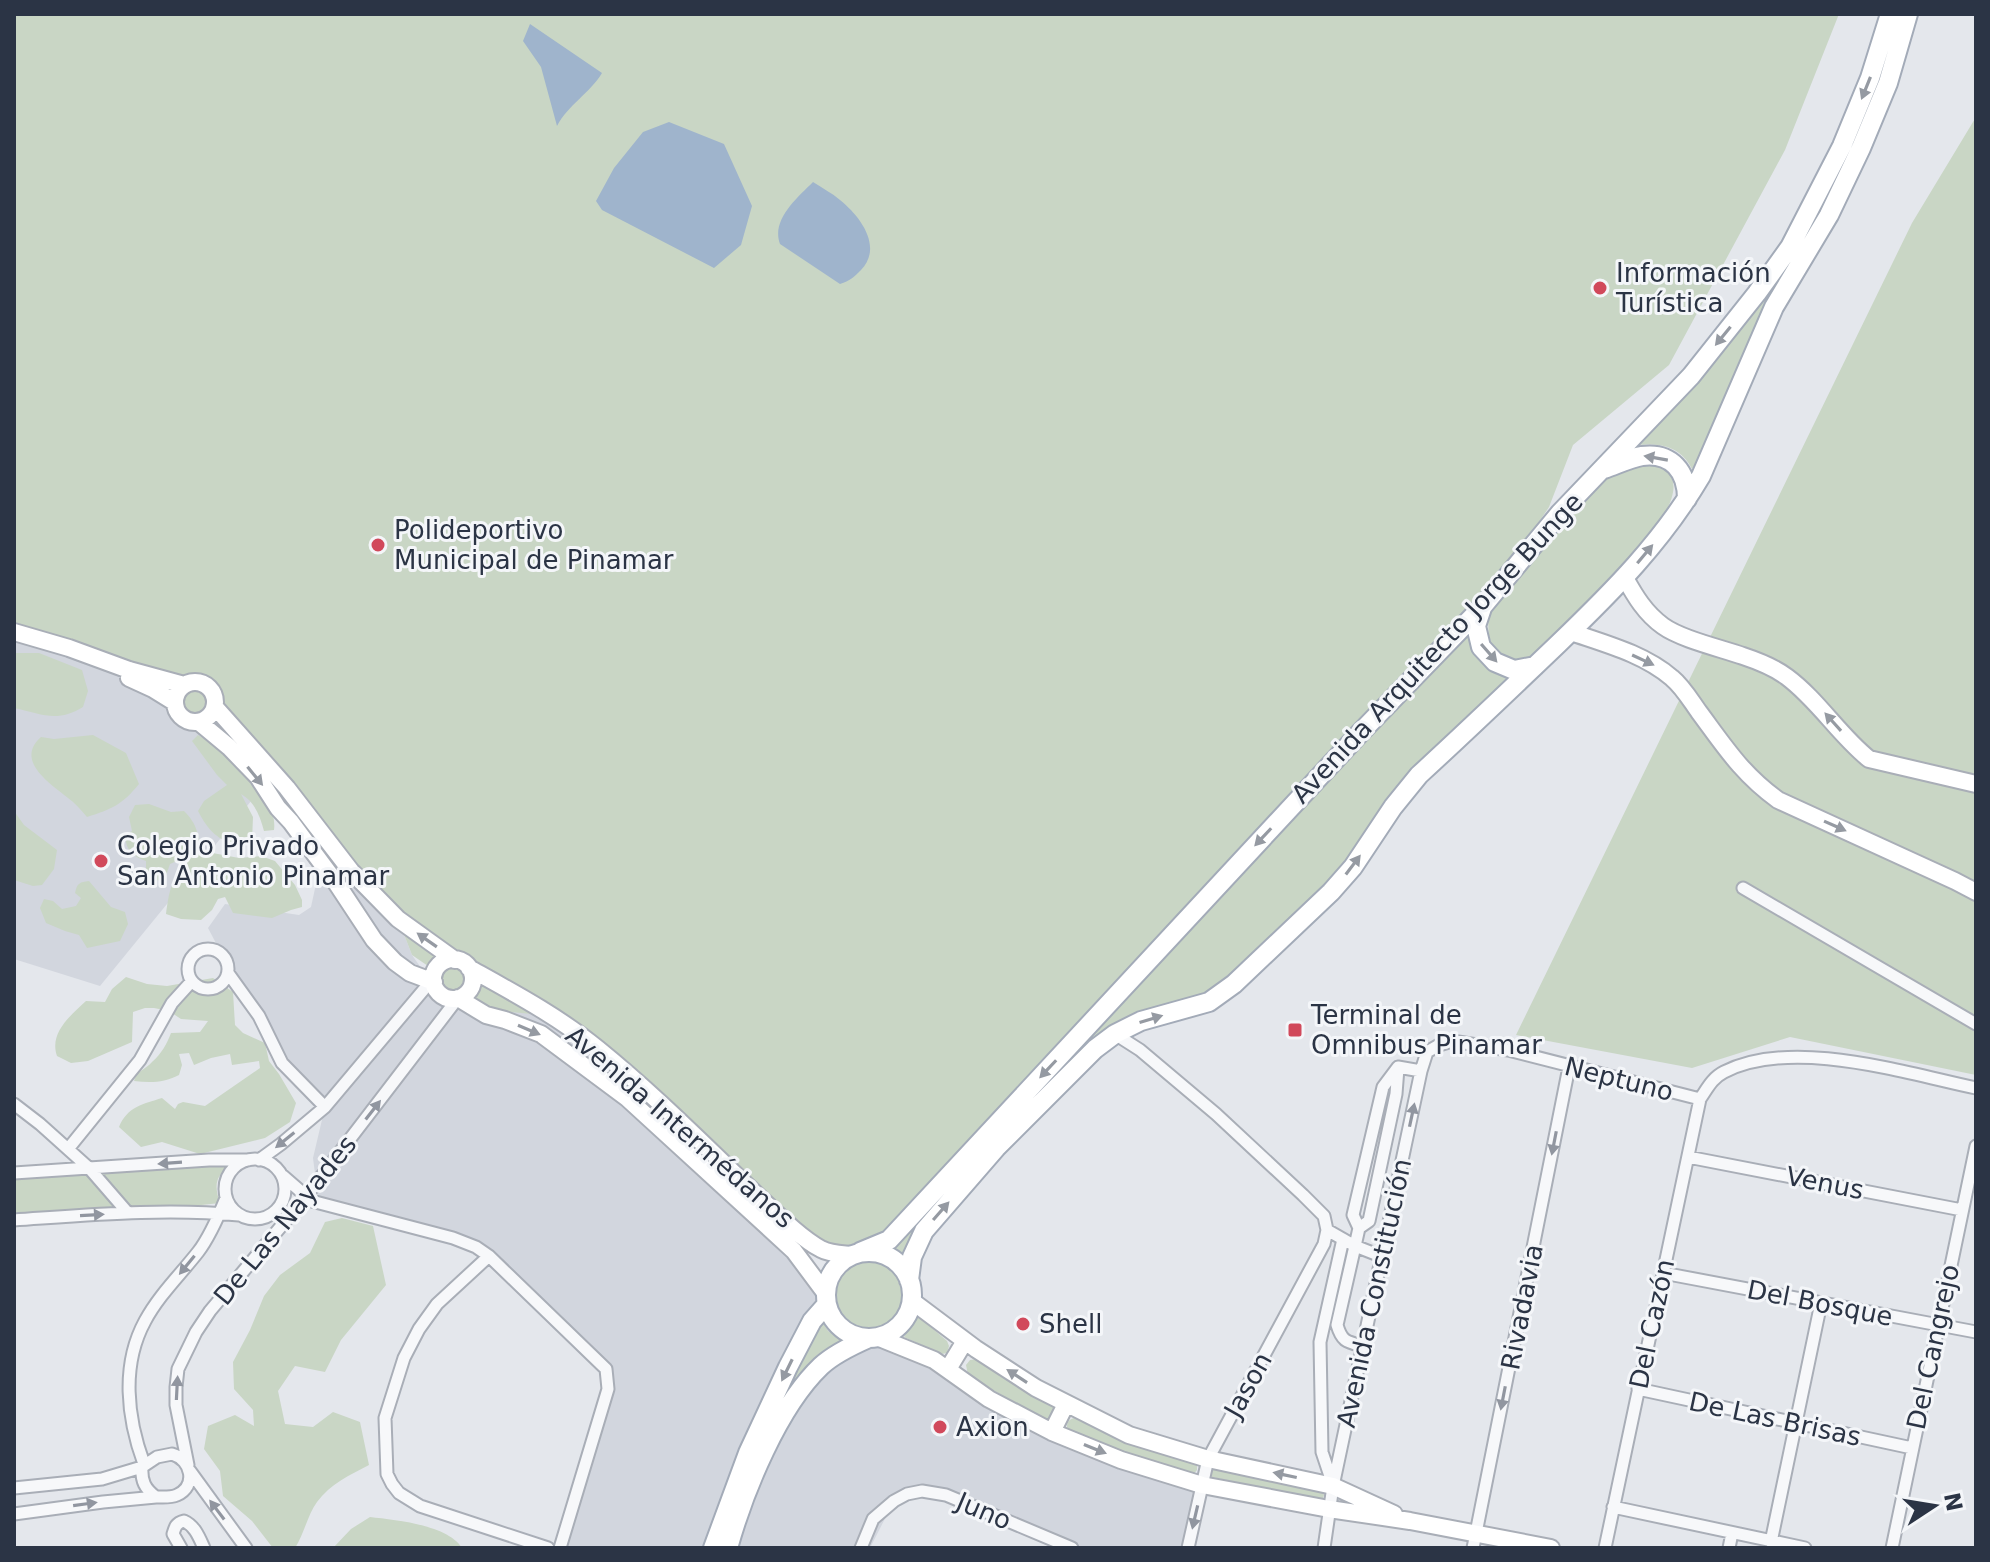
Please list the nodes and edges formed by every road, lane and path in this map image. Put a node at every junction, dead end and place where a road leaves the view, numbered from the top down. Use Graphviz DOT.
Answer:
graph roads {
  1 [pos="1890,14"];
  2 [pos="1908,14"];
  3 [pos="1600,471"];
  4 [pos="1687,499"];
  5 [pos="1625,578"];
  6 [pos="1483,606"];
  7 [pos="14,632"];
  8 [pos="1571,632"];
  9 [pos="14,641"];
  10 [pos="1535,666"];
  11 [pos="184,685"];
  12 [pos="174,702"];
  13 [pos="215,707"];
  14 [pos="199,722"];
  15 [pos="1976,784"];
  16 [pos="1743,888"];
  17 [pos="1976,892"];
  18 [pos="462,964"];
  19 [pos="228,973"];
  20 [pos="191,982"];
  21 [pos="434,982"];
  22 [pos="458,998"];
  23 [pos="1976,1024"];
  24 [pos="1115,1034"];
  25 [pos="1439,1045"];
  26 [pos="1569,1067"];
  27 [pos="1421,1071"];
  28 [pos="1976,1088"];
  29 [pos="1700,1099"];
  30 [pos="14,1104"];
  31 [pos="325,1107"];
  32 [pos="1976,1146"];
  33 [pos="68,1149"];
  34 [pos="1688,1157"];
  35 [pos="253,1160"];
  36 [pos="89,1168"];
  37 [pos="14,1173"];
  38 [pos="282,1175"];
  39 [pos="226,1198"];
  40 [pos="304,1199"];
  41 [pos="1962,1210"];
  42 [pos="276,1212"];
  43 [pos="128,1213"];
  44 [pos="220,1213"];
  45 [pos="239,1215"];
  46 [pos="14,1220"];
  47 [pos="1327,1230"];
  48 [pos="1343,1239"];
  49 [pos="1355,1246"];
  50 [pos="856,1254"];
  51 [pos="489,1256"];
  52 [pos="1383,1257"];
  53 [pos="1663,1273"];
  54 [pos="909,1280"];
  55 [pos="826,1299"];
  56 [pos="912,1301"];
  57 [pos="1821,1303"];
  58 [pos="1938,1325"];
  59 [pos="1976,1332"];
  60 [pos="873,1338"];
  61 [pos="965,1341"];
  62 [pos="1363,1346"];
  63 [pos="948,1369"];
  64 [pos="1638,1389"];
  65 [pos="1066,1404"];
  66 [pos="1796,1422"];
  67 [pos="1052,1432"];
  68 [pos="1912,1448"];
  69 [pos="1208,1459"];
  70 [pos="143,1465"];
  71 [pos="189,1468"];
  72 [pos="1202,1485"];
  73 [pos="1333,1486"];
  74 [pos="14,1488"];
  75 [pos="156,1497"];
  76 [pos="1613,1507"];
  77 [pos="1329,1509"];
  78 [pos="14,1514"];
  79 [pos="1410,1521"];
  80 [pos="1732,1533"];
  81 [pos="1475,1541"];
  82 [pos="1771,1542"];
  83 [pos="181,1548"];
  84 [pos="204,1548"];
  85 [pos="246,1548"];
  86 [pos="548,1548"];
  87 [pos="560,1548"];
  88 [pos="713,1548"];
  89 [pos="728,1548"];
  90 [pos="861,1548"];
  91 [pos="1072,1548"];
  92 [pos="1188,1548"];
  93 [pos="1324,1548"];
  94 [pos="1551,1548"];
  95 [pos="1605,1548"];
  96 [pos="1729,1548"];
  97 [pos="1805,1548"];
  98 [pos="1892,1548"];
  1 -- 3 [label="main road, Avenida Arquitecto Jorge Bunge, one-way"];
  2 -- 4 [label="main road"];
  4 -- 3 [label="main road, one-way"];
  3 -- 6 [label="main road, Avenida Arquitecto Jorge Bunge"];
  5 -- 4 [label="main road, one-way"];
  5 -- 8 [label="main road"];
  15 -- 5 [label="main road, one-way"];
  6 -- 10 [label="main road, one-way"];
  6 -- 50 [label="main road, Avenida Arquitecto Jorge Bunge, one-way"];
  7 -- 11 [label="main road"];
  8 -- 10 [label="main road"];
  8 -- 17 [label="main road, one-way"];
  9 -- 12 [label="main road"];
  24 -- 10 [label="main road, one-way"];
  11 -- 12 [label="main road"];
  11 -- 13 [label="main road"];
  12 -- 14 [label="main road"];
  13 -- 14 [label="main road"];
  18 -- 13 [label="main road, Avenida Intermédanos, one-way"];
  14 -- 21 [label="main road, one-way"];
  16 -- 23 [label="street"];
  18 -- 21 [label="main road"];
  18 -- 22 [label="main road"];
  18 -- 50 [label="main road, Avenida Intermédanos"];
  19 -- 20 [label="street"];
  19 -- 20 [label="street"];
  19 -- 31 [label="street"];
  20 -- 33 [label="street"];
  21 -- 22 [label="main road"];
  21 -- 31 [label="street, De Las Nayades"];
  40 -- 22 [label="street, De Las Nayades, one-way"];
  22 -- 55 [label="main road, one-way"];
  24 -- 47 [label="street"];
  54 -- 24 [label="main road, one-way"];
  25 -- 26 [label="street, Neptuno"];
  25 -- 27 [label="street, Avenida Constitución"];
  26 -- 29 [label="street, Neptuno"];
  26 -- 81 [label="street, Rivadavia, one-way"];
  27 -- 49 [label="street"];
  52 -- 27 [label="street, Avenida Constitución, one-way"];
  28 -- 29 [label="street, Neptuno"];
  29 -- 34 [label="street, Del Cazón"];
  30 -- 33 [label="street"];
  31 -- 35 [label="street, De Las Nayades, one-way"];
  32 -- 41 [label="street, Del Cangrejo"];
  33 -- 36 [label="street"];
  34 -- 41 [label="street, Venus"];
  34 -- 53 [label="street, Del Cazón"];
  35 -- 36 [label="street, one-way"];
  35 -- 38 [label="street"];
  35 -- 39 [label="street"];
  36 -- 37 [label="street"];
  36 -- 43 [label="street"];
  38 -- 40 [label="street"];
  38 -- 42 [label="street"];
  39 -- 44 [label="street, De Las Nayades"];
  39 -- 45 [label="street"];
  40 -- 42 [label="street"];
  40 -- 51 [label="street"];
  71 -- 40 [label="street, De Las Nayades, one-way"];
  41 -- 58 [label="street, Del Cangrejo"];
  42 -- 45 [label="street"];
  43 -- 44 [label="street"];
  46 -- 43 [label="street, one-way"];
  44 -- 45 [label="street"];
  44 -- 70 [label="street, De Las Nayades, one-way"];
  47 -- 48 [label="street"];
  47 -- 69 [label="street, Jason"];
  48 -- 49 [label="street"];
  48 -- 73 [label="street"];
  49 -- 52 [label="street"];
  49 -- 62 [label="street"];
  50 -- 54 [label="main road"];
  50 -- 55 [label="main road"];
  51 -- 86 [label="street"];
  51 -- 87 [label="street"];
  52 -- 62 [label="street, Avenida Constitución"];
  53 -- 57 [label="street, Del Bosque"];
  53 -- 64 [label="street, Del Cazón"];
  54 -- 56 [label="main road"];
  55 -- 60 [label="main road"];
  55 -- 88 [label="main road, one-way"];
  56 -- 60 [label="main road"];
  56 -- 61 [label="main road"];
  57 -- 58 [label="street, Del Bosque"];
  57 -- 66 [label="street"];
  58 -- 59 [label="street, Del Bosque"];
  58 -- 68 [label="street, Del Cangrejo"];
  60 -- 63 [label="main road"];
  60 -- 89 [label="main road"];
  61 -- 63 [label="main road"];
  65 -- 61 [label="main road, one-way"];
  62 -- 73 [label="street, Avenida Constitución"];
  63 -- 67 [label="main road"];
  64 -- 66 [label="street, De Las Brisas"];
  64 -- 76 [label="street, Del Cazón"];
  65 -- 67 [label="main road"];
  65 -- 69 [label="main road"];
  66 -- 68 [label="street, De Las Brisas"];
  66 -- 82 [label="street"];
  67 -- 72 [label="main road, one-way"];
  68 -- 98 [label="street, Del Cangrejo"];
  69 -- 72 [label="street, Jason"];
  73 -- 69 [label="main road, one-way"];
  70 -- 71 [label="street"];
  70 -- 74 [label="street"];
  70 -- 75 [label="street"];
  71 -- 75 [label="street"];
  85 -- 71 [label="street, De Las Nayades, one-way"];
  72 -- 77 [label="main road"];
  72 -- 92 [label="street, Jason, one-way"];
  73 -- 77 [label="street, Avenida Constitución"];
  73 -- 79 [label="main road"];
  78 -- 75 [label="street, one-way"];
  76 -- 80 [label="street"];
  76 -- 95 [label="street, Del Cazón"];
  77 -- 79 [label="main road"];
  77 -- 93 [label="street, Avenida Constitución"];
  79 -- 81 [label="main road"];
  80 -- 82 [label="street"];
  80 -- 96 [label="street"];
  81 -- 94 [label="main road"];
  82 -- 97 [label="street"];
  83 -- 84 [label="street"];
  90 -- 91 [label="street, Juno"];
}
